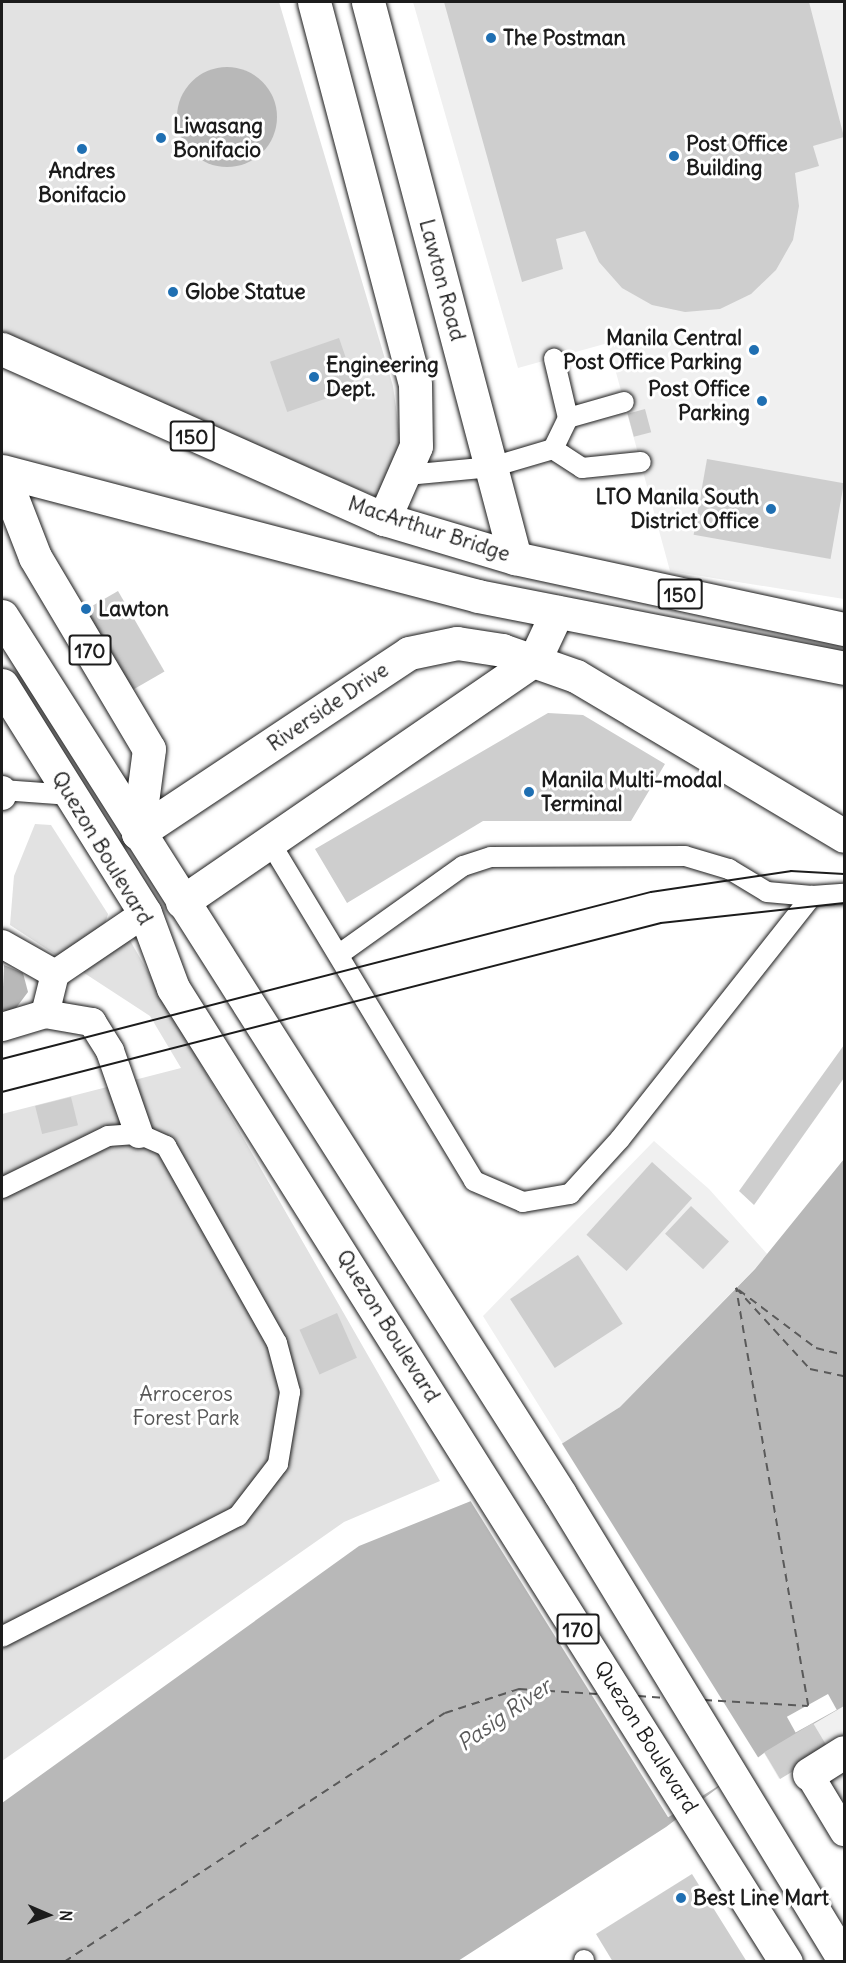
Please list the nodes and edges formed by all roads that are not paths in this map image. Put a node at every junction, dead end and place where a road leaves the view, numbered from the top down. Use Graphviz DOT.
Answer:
graph roads {
  1 [pos="314,2"];
  2 [pos="368,2"];
  3 [pos="2,349"];
  4 [pos="554,358"];
  5 [pos="624,402"];
  6 [pos="568,418"];
  7 [pos="553,449"];
  8 [pos="641,462"];
  9 [pos="492,467"];
  10 [pos="2,472"];
  11 [pos="407,475"];
  12 [pos="384,519"];
  13 [pos="515,558"];
  14 [pos="556,612"];
  15 [pos="2,616"];
  16 [pos="844,629"];
  17 [pos="535,659"];
  18 [pos="844,668"];
  19 [pos="2,684"];
  20 [pos="2,790"];
  21 [pos="71,795"];
  22 [pos="2,796"];
  23 [pos="138,833"];
  24 [pos="844,836"];
  25 [pos="271,844"];
  26 [pos="844,894"];
  27 [pos="812,896"];
  28 [pos="182,902"];
  29 [pos="145,913"];
  30 [pos="2,944"];
  31 [pos="341,953"];
  32 [pos="55,974"];
  33 [pos="45,1014"];
  34 [pos="2,1027"];
  35 [pos="139,1134"];
  36 [pos="2,1188"];
  37 [pos="2,1637"];
  38 [pos="844,1752"];
  39 [pos="809,1774"];
  40 [pos="844,1832"];
  41 [pos="844,1960"];
  42 [pos="786,1962"];
  1 -- 11 [label="main road"];
  2 -- 9 [label="main road, Lawton Road"];
  3 -- 12 [label="main road, MacArthur Bridge / 150"];
  4 -- 6 [label="lane"];
  5 -- 6 [label="lane"];
  6 -- 7 [label="lane"];
  7 -- 8 [label="lane"];
  7 -- 9 [label="lane"];
  9 -- 11 [label="lane"];
  9 -- 13 [label="main road, Lawton Road"];
  10 -- 14 [label="main road, 150"];
  10 -- 23 [label="main road, Quezon Boulevard / 170"];
  11 -- 12 [label="main road"];
  12 -- 13 [label="main road, MacArthur Bridge / 150"];
  13 -- 16 [label="main road, MacArthur Bridge / 150"];
  14 -- 17 [label="main road"];
  14 -- 18 [label="main road, 150"];
  15 -- 23 [label="main road, Quezon Boulevard / 170"];
  17 -- 23 [label="main road, Riverside Drive"];
  17 -- 24 [label="main road, Riverside Drive"];
  17 -- 25 [label="main road"];
  19 -- 21 [label="main road, Quezon Boulevard / 170"];
  20 -- 21 [label="lane"];
  20 -- 22 [label="street"];
  21 -- 29 [label="main road, Quezon Boulevard / 170"];
  23 -- 28 [label="main road, Quezon Boulevard / 170"];
  25 -- 28 [label="main road"];
  25 -- 31 [label="lane"];
  26 -- 27 [label="lane"];
  27 -- 31 [label="lane"];
  27 -- 31 [label="lane"];
  28 -- 41 [label="main road, Quezon Boulevard / 170"];
  29 -- 32 [label="street"];
  29 -- 42 [label="main road, Quezon Boulevard / 170"];
  30 -- 32 [label="street"];
  32 -- 33 [label="street"];
  33 -- 34 [label="street"];
  33 -- 35 [label="street"];
  35 -- 36 [label="lane"];
  35 -- 37 [label="lane"];
  38 -- 39 [label="main road"];
  39 -- 40 [label="street"];
}
